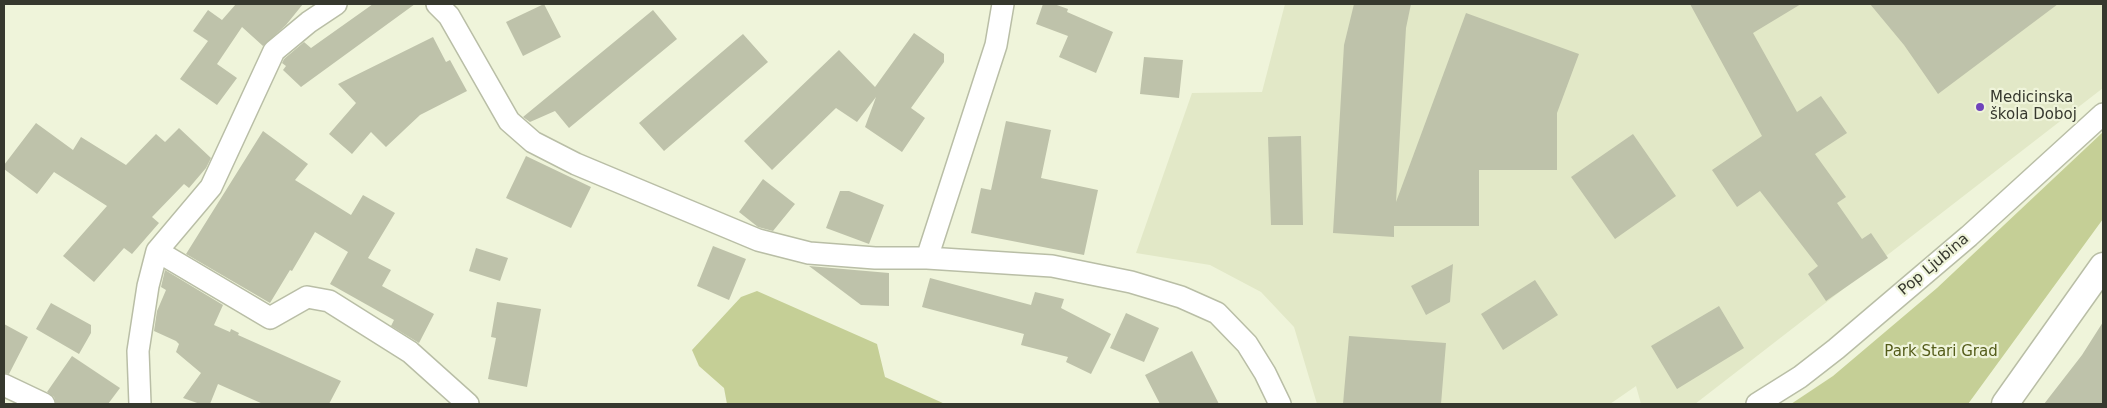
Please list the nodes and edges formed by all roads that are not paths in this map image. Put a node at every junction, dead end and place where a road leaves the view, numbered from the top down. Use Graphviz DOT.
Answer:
graph roads {
  1 [pos="336,4"];
  2 [pos="437,4"];
  3 [pos="1004,4"];
  4 [pos="2103,114"];
  5 [pos="156,251"];
  6 [pos="927,258"];
  7 [pos="2103,266"];
  8 [pos="4,385"];
  9 [pos="44,404"];
  10 [pos="140,404"];
  11 [pos="468,404"];
  12 [pos="1280,404"];
  13 [pos="1757,404"];
  14 [pos="2005,404"];
  1 -- 5 [label="street"];
  2 -- 6 [label="street"];
  3 -- 6 [label="street"];
  4 -- 13 [label="street, Pop Ljubina"];
  5 -- 10 [label="street"];
  5 -- 11 [label="street"];
  6 -- 12 [label="street"];
  7 -- 14 [label="street"];
  8 -- 9 [label="street"];
}
